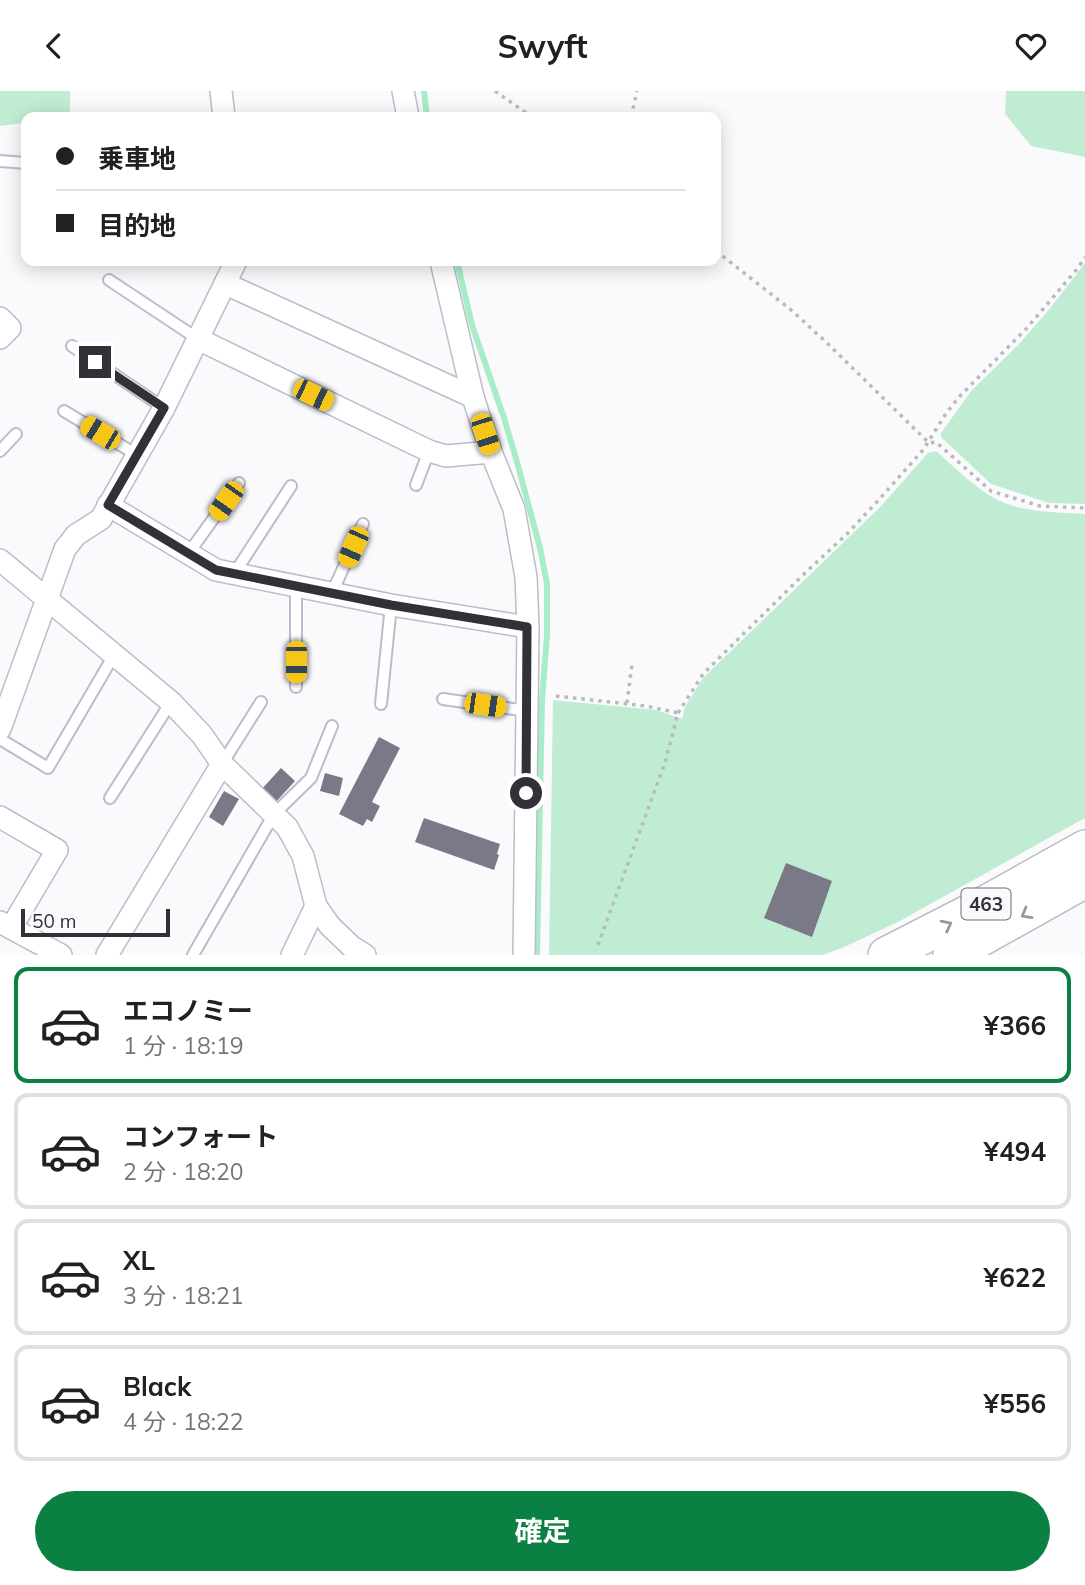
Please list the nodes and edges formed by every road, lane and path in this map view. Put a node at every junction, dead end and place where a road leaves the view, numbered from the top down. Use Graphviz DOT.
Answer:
graph roads {
  1 [pos="221,91"];
  2 [pos="403,91"];
  3 [pos="495,91"];
  4 [pos="637,91"];
  5 [pos="224,112"];
  6 [pos="407,112"];
  7 [pos="526,112"];
  8 [pos="632,112"];
  9 [pos="0,161"];
  10 [pos="21,163"];
  11 [pos="721,255"];
  12 [pos="1085,257"];
  13 [pos="234,266"];
  14 [pos="442,266"];
  15 [pos="109,280"];
  16 [pos="226,284"];
  17 [pos="0,318"];
  18 [pos="0,338"];
  19 [pos="198,339"];
  20 [pos="72,346"];
  21 [pos="473,397"];
  22 [pos="164,408"];
  23 [pos="64,411"];
  24 [pos="16,434"];
  25 [pos="929,443"];
  26 [pos="0,451"];
  27 [pos="429,451"];
  28 [pos="491,452"];
  29 [pos="137,455"];
  30 [pos="239,483"];
  31 [pos="416,485"];
  32 [pos="291,486"];
  33 [pos="108,505"];
  34 [pos="1085,507"];
  35 [pos="363,524"];
  36 [pos="188,554"];
  37 [pos="0,560"];
  38 [pos="234,574"];
  39 [pos="296,586"];
  40 [pos="332,593"];
  41 [pos="47,599"];
  42 [pos="391,605"];
  43 [pos="527,627"];
  44 [pos="114,655"];
  45 [pos="632,664"];
  46 [pos="296,687"];
  47 [pos="555,696"];
  48 [pos="443,699"];
  49 [pos="172,702"];
  50 [pos="261,702"];
  51 [pos="626,703"];
  52 [pos="381,704"];
  53 [pos="527,711"];
  54 [pos="678,713"];
  55 [pos="2,718"];
  56 [pos="332,726"];
  57 [pos="0,739"];
  58 [pos="222,764"];
  59 [pos="110,798"];
  60 [pos="274,814"];
  61 [pos="0,817"];
  62 [pos="1085,848"];
  63 [pos="1085,880"];
  64 [pos="316,906"];
  65 [pos="5,925"];
  66 [pos="596,950"];
  67 [pos="61,955"];
  68 [pos="107,955"];
  69 [pos="193,955"];
  70 [pos="292,955"];
  71 [pos="365,955"];
  72 [pos="524,955"];
  73 [pos="886,955"];
  74 [pos="951,955"];
  1 -- 5 [label="street"];
  2 -- 6 [label="street"];
  3 -- 7 [label="path"];
  4 -- 8 [label="path"];
  9 -- 10 [label="lane"];
  11 -- 25 [label="path"];
  12 -- 25 [label="path"];
  13 -- 16 [label="street"];
  14 -- 21 [label="street"];
  15 -- 19 [label="lane"];
  16 -- 19 [label="street"];
  16 -- 21 [label="street"];
  17 -- 18 [label="street"];
  19 -- 22 [label="street"];
  19 -- 27 [label="street"];
  20 -- 22 [label="lane"];
  21 -- 28 [label="street"];
  22 -- 29 [label="street"];
  23 -- 29 [label="lane"];
  24 -- 26 [label="lane"];
  25 -- 34 [label="path"];
  25 -- 54 [label="path"];
  27 -- 28 [label="street"];
  27 -- 31 [label="lane"];
  28 -- 43 [label="street"];
  29 -- 33 [label="street"];
  30 -- 36 [label="lane"];
  32 -- 38 [label="lane"];
  33 -- 36 [label="street"];
  33 -- 41 [label="street"];
  35 -- 40 [label="lane"];
  36 -- 38 [label="street"];
  37 -- 41 [label="street"];
  38 -- 39 [label="street"];
  39 -- 40 [label="street"];
  39 -- 46 [label="lane"];
  40 -- 42 [label="street"];
  41 -- 44 [label="street"];
  41 -- 55 [label="street"];
  42 -- 43 [label="street"];
  42 -- 52 [label="lane"];
  43 -- 53 [label="street"];
  44 -- 49 [label="street"];
  44 -- 57 [label="lane"];
  45 -- 51 [label="path"];
  47 -- 51 [label="path"];
  48 -- 53 [label="lane"];
  49 -- 58 [label="street"];
  49 -- 59 [label="lane"];
  50 -- 58 [label="lane"];
  51 -- 54 [label="path"];
  53 -- 72 [label="street"];
  54 -- 66 [label="path"];
  56 -- 60 [label="lane"];
  58 -- 60 [label="street"];
  58 -- 68 [label="street"];
  60 -- 64 [label="street"];
  60 -- 69 [label="lane"];
  61 -- 65 [label="street"];
  73 -- 62 [label="highway, 463, one-way"];
  63 -- 74 [label="highway, 463, one-way"];
  64 -- 70 [label="street"];
  64 -- 71 [label="street"];
  65 -- 67 [label="street"];
}
